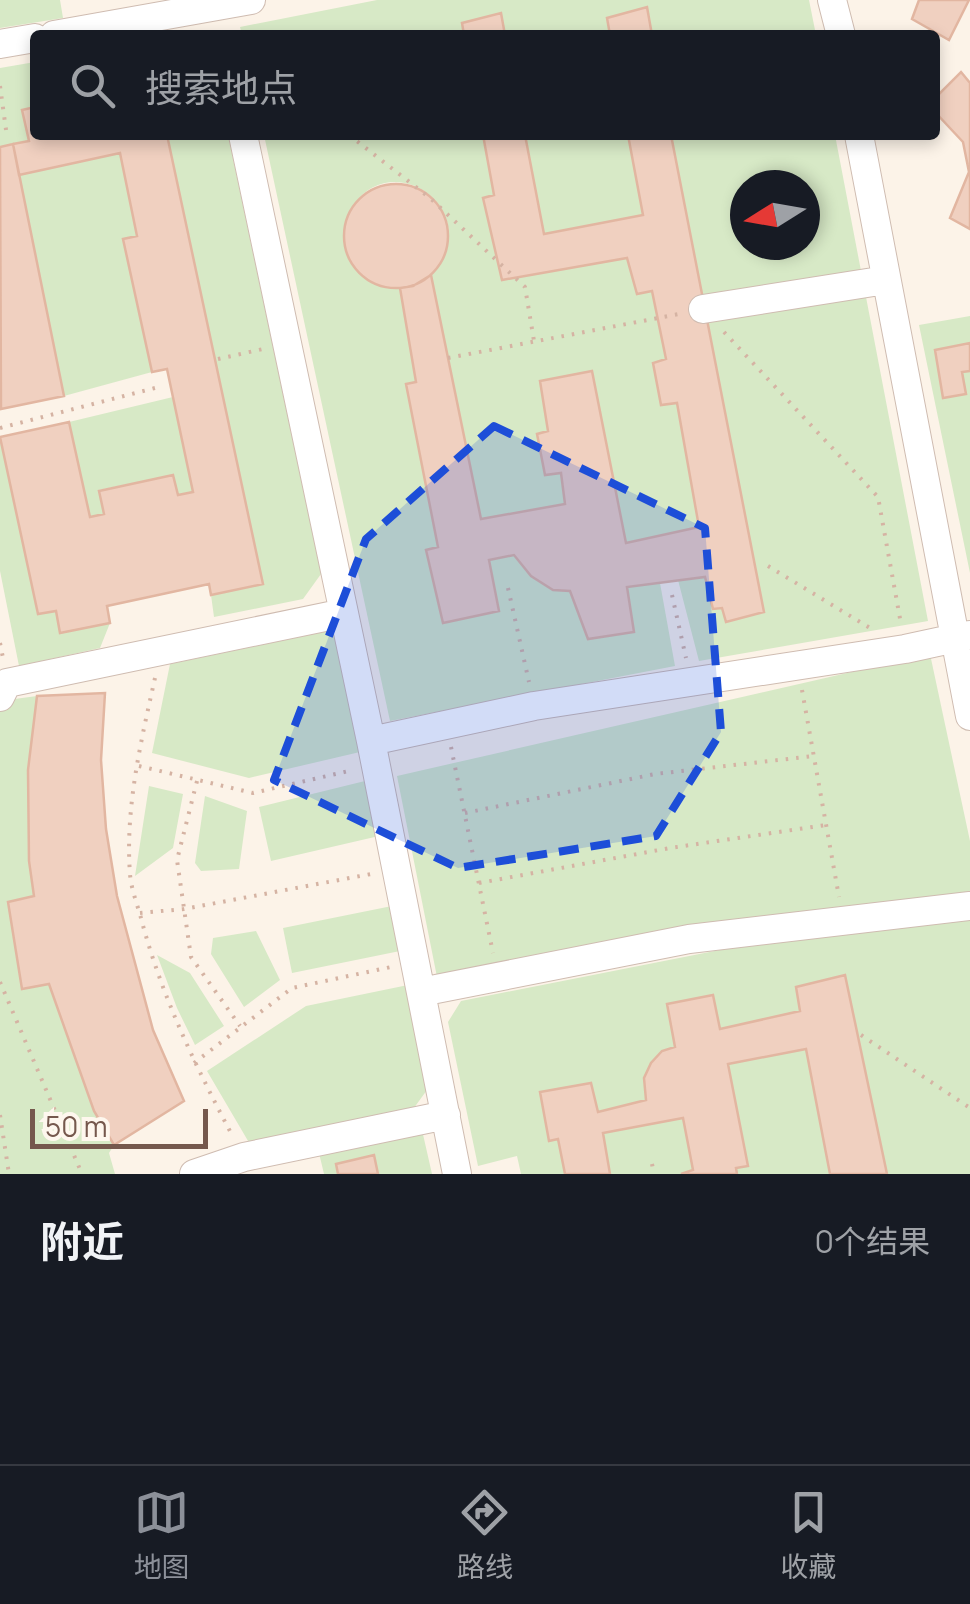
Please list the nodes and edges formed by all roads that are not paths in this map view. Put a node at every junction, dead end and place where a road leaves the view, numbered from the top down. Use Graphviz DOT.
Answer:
graph roads {
  1 [pos="251,0"];
  2 [pos="832,0"];
  3 [pos="216,6"];
  4 [pos="82,30"];
  5 [pos="221,30"];
  6 [pos="840,30"];
  7 [pos="30,39"];
  8 [pos="0,44"];
  9 [pos="244,140"];
  10 [pos="861,140"];
  11 [pos="886,280"];
  12 [pos="703,310"];
  13 [pos="344,613"];
  14 [pos="962,636"];
  15 [pos="0,698"];
  16 [pos="970,716"];
  17 [pos="374,752"];
  18 [pos="970,906"];
  19 [pos="421,992"];
  20 [pos="446,1115"];
  21 [pos="194,1174"];
  22 [pos="457,1174"];
  1 -- 3 [label="street"];
  2 -- 6 [label="street"];
  3 -- 4 [label="street"];
  3 -- 5 [label="street"];
  7 -- 8 [label="street"];
  9 -- 13 [label="street"];
  10 -- 11 [label="street"];
  11 -- 12 [label="street"];
  11 -- 14 [label="street"];
  13 -- 15 [label="street"];
  13 -- 17 [label="street"];
  14 -- 16 [label="street"];
  14 -- 17 [label="street"];
  17 -- 19 [label="street"];
  18 -- 19 [label="street"];
  19 -- 20 [label="street"];
  20 -- 21 [label="street"];
  20 -- 22 [label="street"];
}
